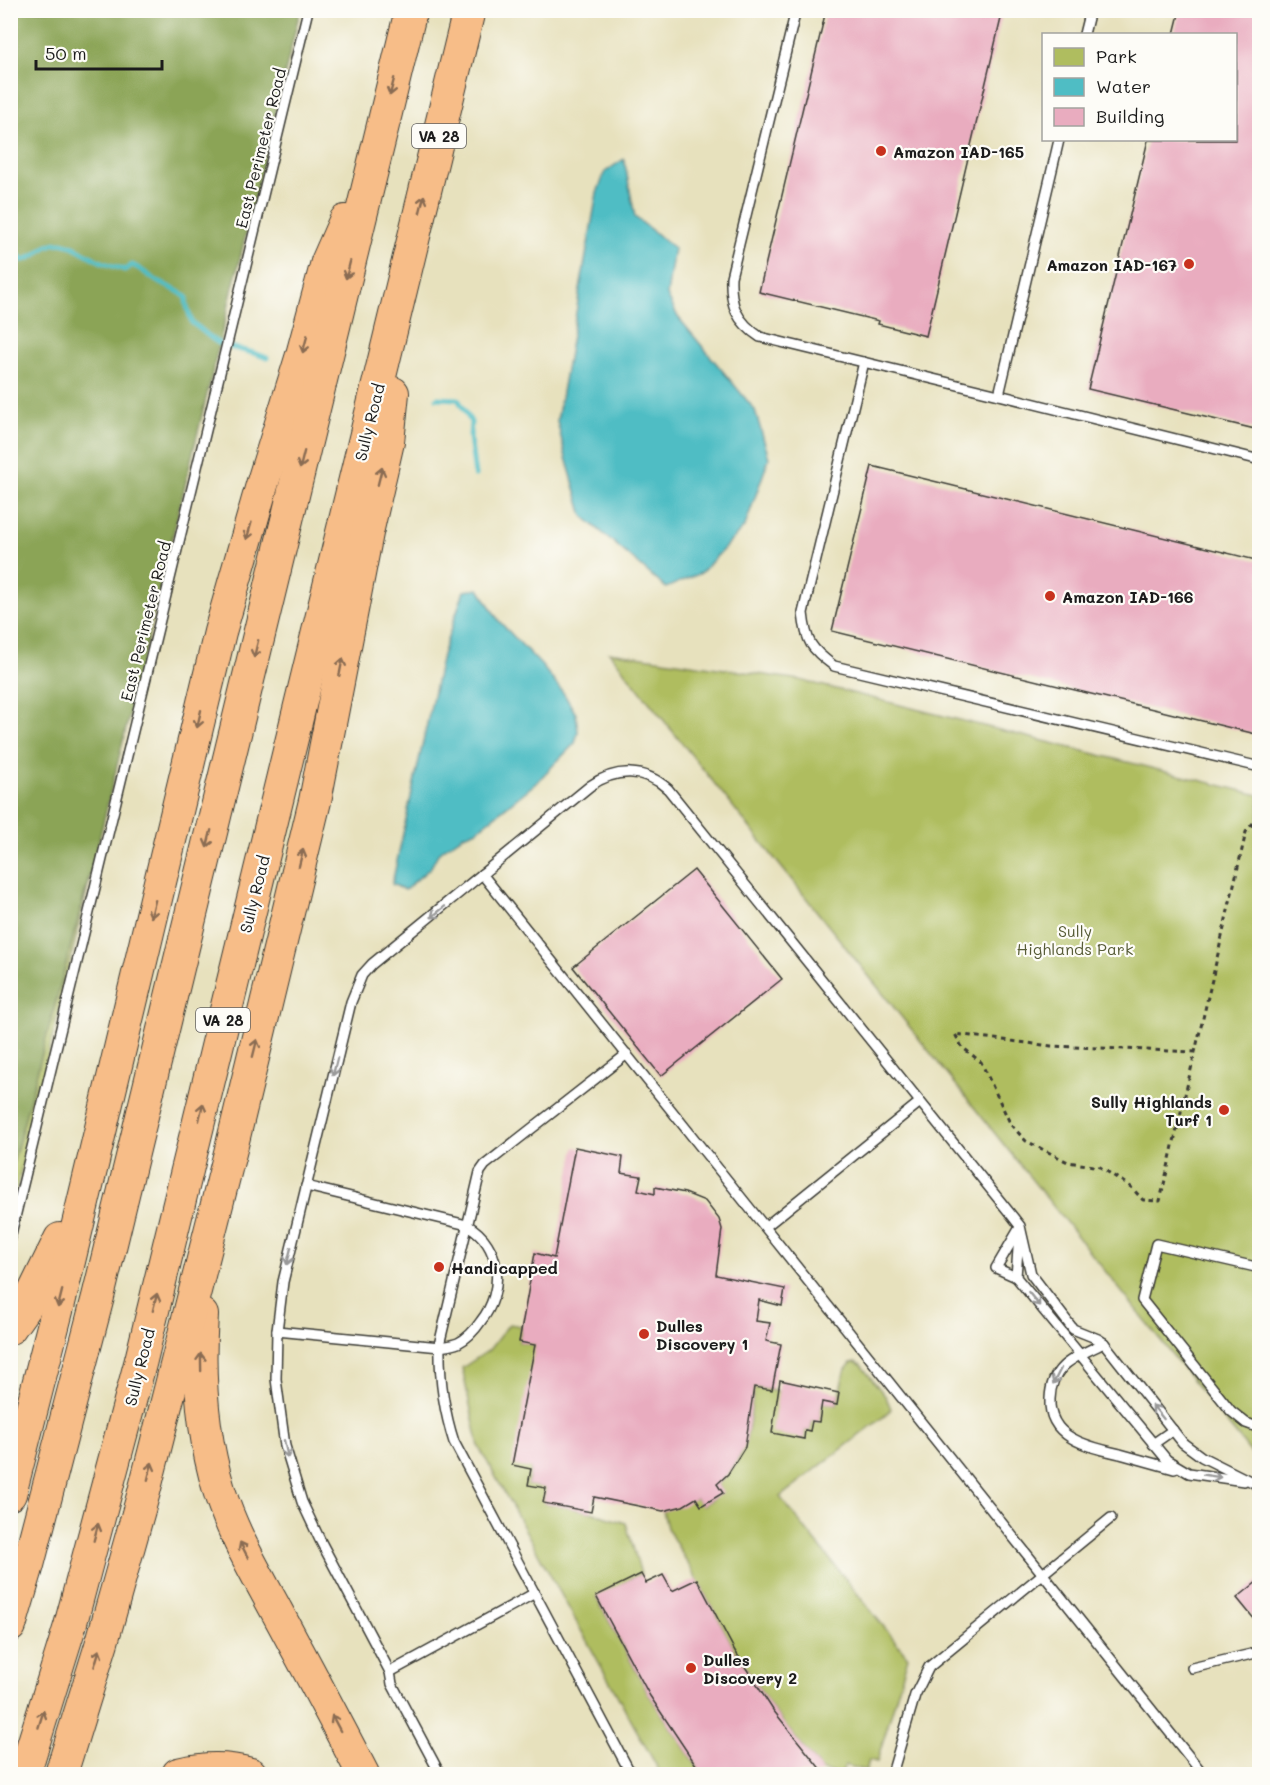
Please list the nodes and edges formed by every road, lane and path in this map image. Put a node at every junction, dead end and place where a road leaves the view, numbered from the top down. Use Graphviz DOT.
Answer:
graph roads {
  1 [pos="308,10"];
  2 [pos="411,10"];
  3 [pos="469,10"];
  4 [pos="796,10"];
  5 [pos="1090,10"];
  6 [pos="1084,33"];
  7 [pos="1059,141"];
  8 [pos="376,152"];
  9 [pos="409,261"];
  10 [pos="864,362"];
  11 [pos="999,395"];
  12 [pos="1260,460"];
  13 [pos="1260,767"];
  14 [pos="1260,814"];
  15 [pos="482,874"];
  16 [pos="1196,1052"];
  17 [pos="627,1054"];
  18 [pos="112,1079"];
  19 [pos="920,1102"];
  20 [pos="232,1145"];
  21 [pos="306,1186"];
  22 [pos="466,1225"];
  23 [pos="1020,1226"];
  24 [pos="765,1227"];
  25 [pos="10,1238"];
  26 [pos="1260,1268"];
  27 [pos="1016,1277"];
  28 [pos="10,1328"];
  29 [pos="277,1331"];
  30 [pos="1104,1343"];
  31 [pos="440,1347"];
  32 [pos="1080,1355"];
  33 [pos="1260,1428"];
  34 [pos="1173,1430"];
  35 [pos="1153,1444"];
  36 [pos="1189,1473"];
  37 [pos="1257,1486"];
  38 [pos="10,1494"];
  39 [pos="1111,1518"];
  40 [pos="1042,1573"];
  41 [pos="535,1593"];
  42 [pos="10,1626"];
  43 [pos="1260,1652"];
  44 [pos="1192,1668"];
  45 [pos="390,1672"];
  46 [pos="24,1774"];
  47 [pos="61,1774"];
  48 [pos="178,1774"];
  49 [pos="251,1774"];
  50 [pos="363,1774"];
  51 [pos="440,1774"];
  52 [pos="631,1774"];
  53 [pos="892,1774"];
  54 [pos="1203,1774"];
  1 -- 25 [label="lane, East Perimeter Road"];
  2 -- 8 [label="highway, one-way"];
  9 -- 3 [label="highway, Sully Road / VA 28, one-way"];
  4 -- 10 [label="lane"];
  5 -- 6 [label="lane"];
  7 -- 11 [label="lane"];
  8 -- 18 [label="highway, one-way"];
  8 -- 42 [label="highway, one-way"];
  20 -- 9 [label="highway, one-way"];
  46 -- 9 [label="highway, Sully Road / VA 28, one-way"];
  10 -- 11 [label="lane"];
  10 -- 13 [label="lane"];
  11 -- 12 [label="lane"];
  14 -- 16 [label="path"];
  15 -- 17 [label="lane"];
  15 -- 19 [label="lane"];
  15 -- 21 [label="lane, one-way"];
  16 -- 16 [label="path"];
  17 -- 22 [label="lane"];
  17 -- 24 [label="lane"];
  18 -- 28 [label="highway"];
  18 -- 38 [label="highway, one-way"];
  19 -- 23 [label="lane"];
  19 -- 24 [label="lane"];
  47 -- 20 [label="highway, one-way"];
  50 -- 20 [label="highway, one-way"];
  21 -- 22 [label="lane"];
  21 -- 29 [label="lane, one-way"];
  22 -- 31 [label="lane"];
  22 -- 31 [label="lane"];
  23 -- 27 [label="lane"];
  23 -- 27 [label="lane"];
  23 -- 30 [label="lane"];
  24 -- 40 [label="lane"];
  26 -- 33 [label="lane"];
  27 -- 32 [label="lane, one-way"];
  29 -- 31 [label="lane"];
  29 -- 45 [label="lane, one-way"];
  30 -- 32 [label="lane"];
  34 -- 30 [label="lane, one-way"];
  31 -- 41 [label="lane"];
  32 -- 35 [label="lane"];
  32 -- 36 [label="lane, one-way"];
  34 -- 35 [label="lane"];
  34 -- 37 [label="lane"];
  35 -- 36 [label="lane"];
  36 -- 37 [label="lane, one-way"];
  39 -- 40 [label="lane"];
  40 -- 53 [label="lane"];
  40 -- 54 [label="lane"];
  41 -- 45 [label="lane"];
  41 -- 52 [label="lane"];
  43 -- 44 [label="lane"];
  45 -- 51 [label="lane"];
  48 -- 49 [label="highway"];
}
